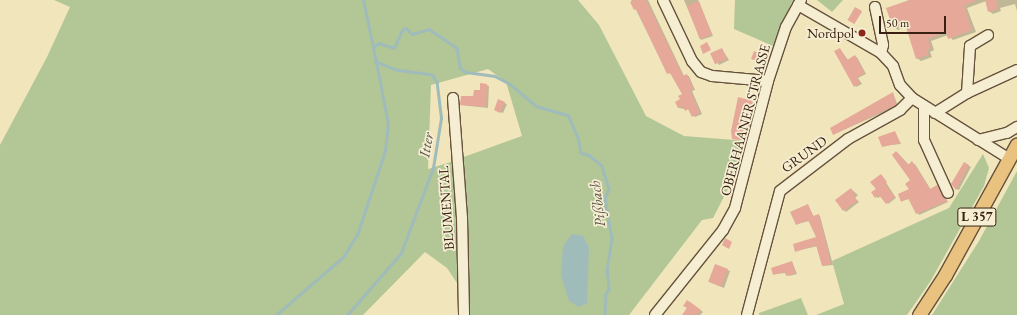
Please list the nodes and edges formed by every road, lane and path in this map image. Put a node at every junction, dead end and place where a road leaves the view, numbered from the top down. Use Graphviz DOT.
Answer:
graph roads {
  1 [pos="663,0"];
  2 [pos="800,2"];
  3 [pos="875,7"];
  4 [pos="988,35"];
  5 [pos="881,53"];
  6 [pos="1017,70"];
  7 [pos="768,81"];
  8 [pos="967,93"];
  9 [pos="454,98"];
  10 [pos="912,98"];
  11 [pos="924,106"];
  12 [pos="935,113"];
  13 [pos="1017,127"];
  14 [pos="978,140"];
  15 [pos="1017,144"];
  16 [pos="1008,158"];
  17 [pos="948,193"];
  18 [pos="464,315"];
  19 [pos="656,315"];
  20 [pos="747,315"];
  21 [pos="919,315"];
  1 -- 7 [label="street"];
  2 -- 5 [label="street"];
  2 -- 7 [label="street, OBERHAANER STRASSE"];
  3 -- 5 [label="street"];
  4 -- 8 [label="street"];
  5 -- 10 [label="street"];
  6 -- 8 [label="street"];
  7 -- 19 [label="street, OBERHAANER STRASSE"];
  8 -- 12 [label="street"];
  9 -- 18 [label="street, BLUMENTAL"];
  10 -- 11 [label="street"];
  10 -- 20 [label="street, GRUND"];
  11 -- 12 [label="street"];
  11 -- 17 [label="street"];
  12 -- 14 [label="street"];
  13 -- 14 [label="street"];
  14 -- 16 [label="street"];
  15 -- 16 [label="main road, L 357"];
  16 -- 21 [label="main road, L 357"];
}
